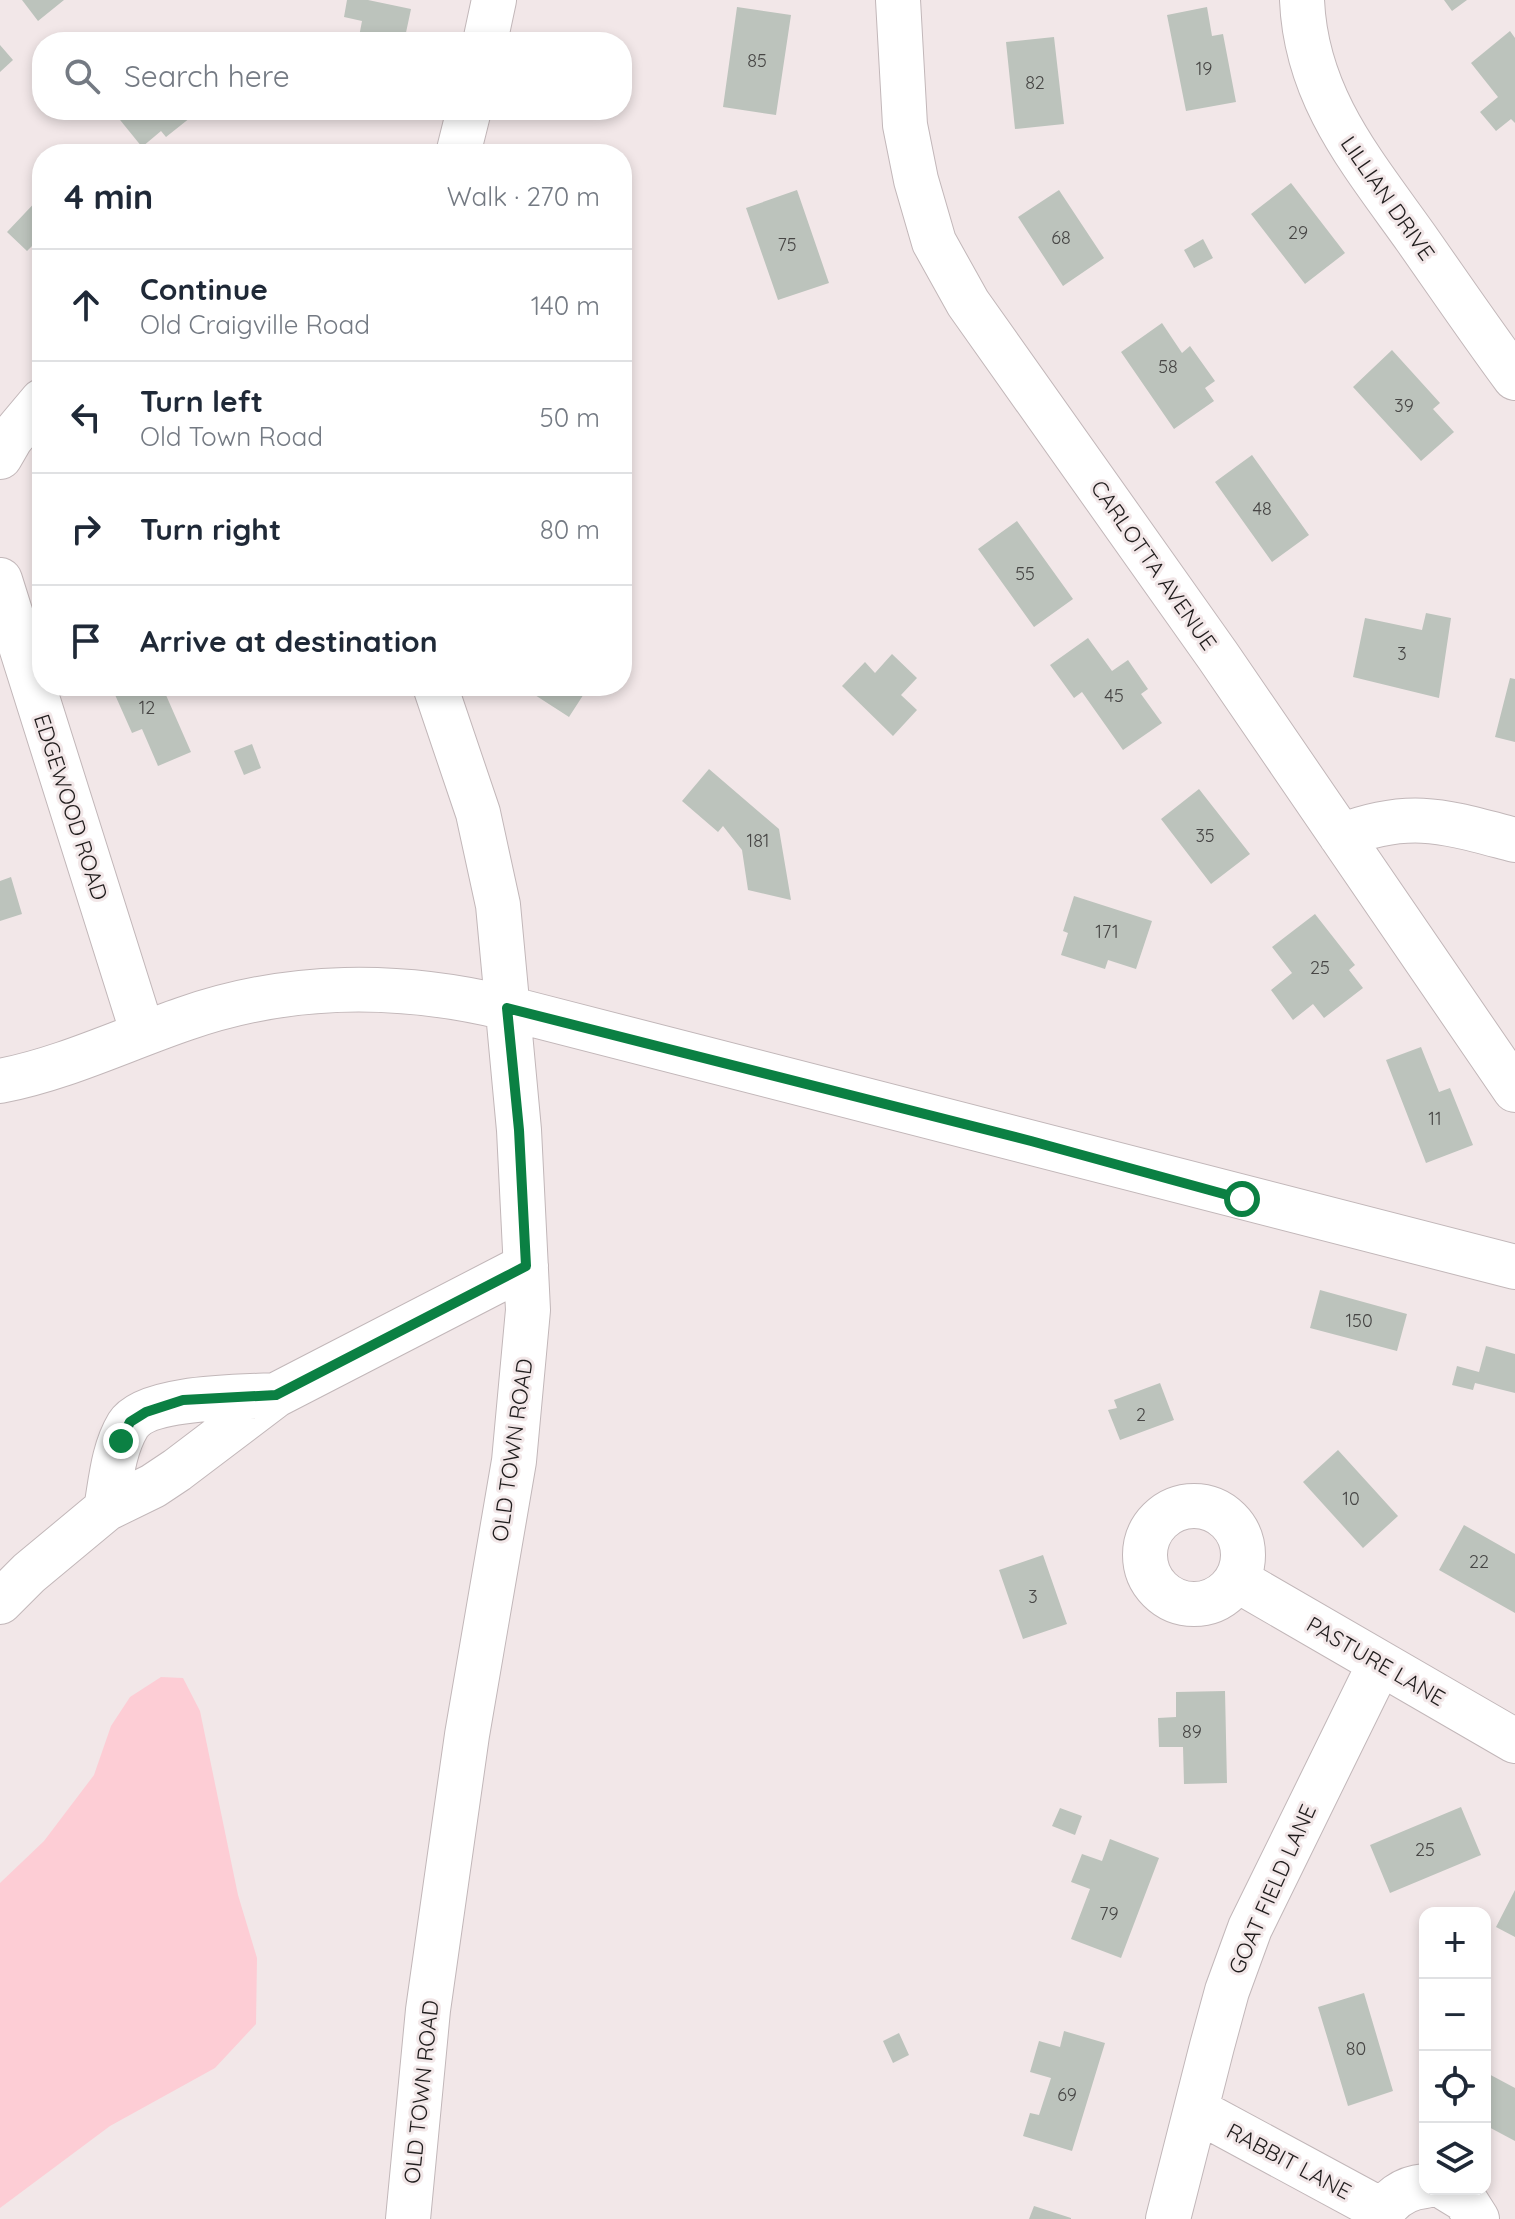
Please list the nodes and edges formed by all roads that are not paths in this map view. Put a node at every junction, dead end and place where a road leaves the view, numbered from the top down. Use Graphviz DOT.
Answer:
graph roads {
  1 [pos="494,0"];
  2 [pos="898,0"];
  3 [pos="1302,0"];
  4 [pos="487,32"];
  5 [pos="466,120"];
  6 [pos="460,144"];
  7 [pos="1515,378"];
  8 [pos="32,413"];
  9 [pos="0,457"];
  10 [pos="0,580"];
  11 [pos="32,682"];
  12 [pos="37,696"];
  13 [pos="439,696"];
  14 [pos="1341,836"];
  15 [pos="1515,840"];
  16 [pos="507,1008"];
  17 [pos="143,1034"];
  18 [pos="0,1081"];
  19 [pos="1515,1090"];
  20 [pos="526,1266"];
  21 [pos="1515,1267"];
  22 [pos="276,1395"];
  23 [pos="106,1509"];
  24 [pos="1237,1580"];
  25 [pos="0,1602"];
  26 [pos="1380,1663"];
  27 [pos="1515,1741"];
  28 [pos="1196,2110"];
  29 [pos="1419,2187"];
  30 [pos="1457,2195"];
  31 [pos="1381,2215"];
  32 [pos="408,2219"];
  33 [pos="1168,2219"];
  34 [pos="1477,2219"];
  1 -- 4 [label="street"];
  2 -- 14 [label="street, CARLOTTA AVENUE"];
  3 -- 7 [label="street, LILLIAN DRIVE"];
  5 -- 6 [label="street"];
  8 -- 9 [label="street"];
  10 -- 11 [label="street, EDGEWOOD ROAD"];
  12 -- 17 [label="street, EDGEWOOD ROAD"];
  13 -- 16 [label="street, OLD TOWN ROAD"];
  14 -- 15 [label="street"];
  14 -- 19 [label="street, CARLOTTA AVENUE"];
  16 -- 17 [label="street"];
  16 -- 20 [label="street, OLD TOWN ROAD"];
  16 -- 21 [label="street"];
  17 -- 18 [label="street"];
  20 -- 22 [label="street"];
  20 -- 32 [label="street, OLD TOWN ROAD"];
  22 -- 23 [label="street"];
  22 -- 23 [label="street"];
  23 -- 25 [label="street"];
  24 -- 26 [label="street, PASTURE LANE"];
  26 -- 27 [label="street, PASTURE LANE"];
  26 -- 28 [label="street, GOAT FIELD LANE"];
  28 -- 31 [label="street, RABBIT LANE"];
  28 -- 33 [label="street, GOAT FIELD LANE"];
  29 -- 31 [label="street, RABBIT LANE"];
  30 -- 34 [label="street"];
}
